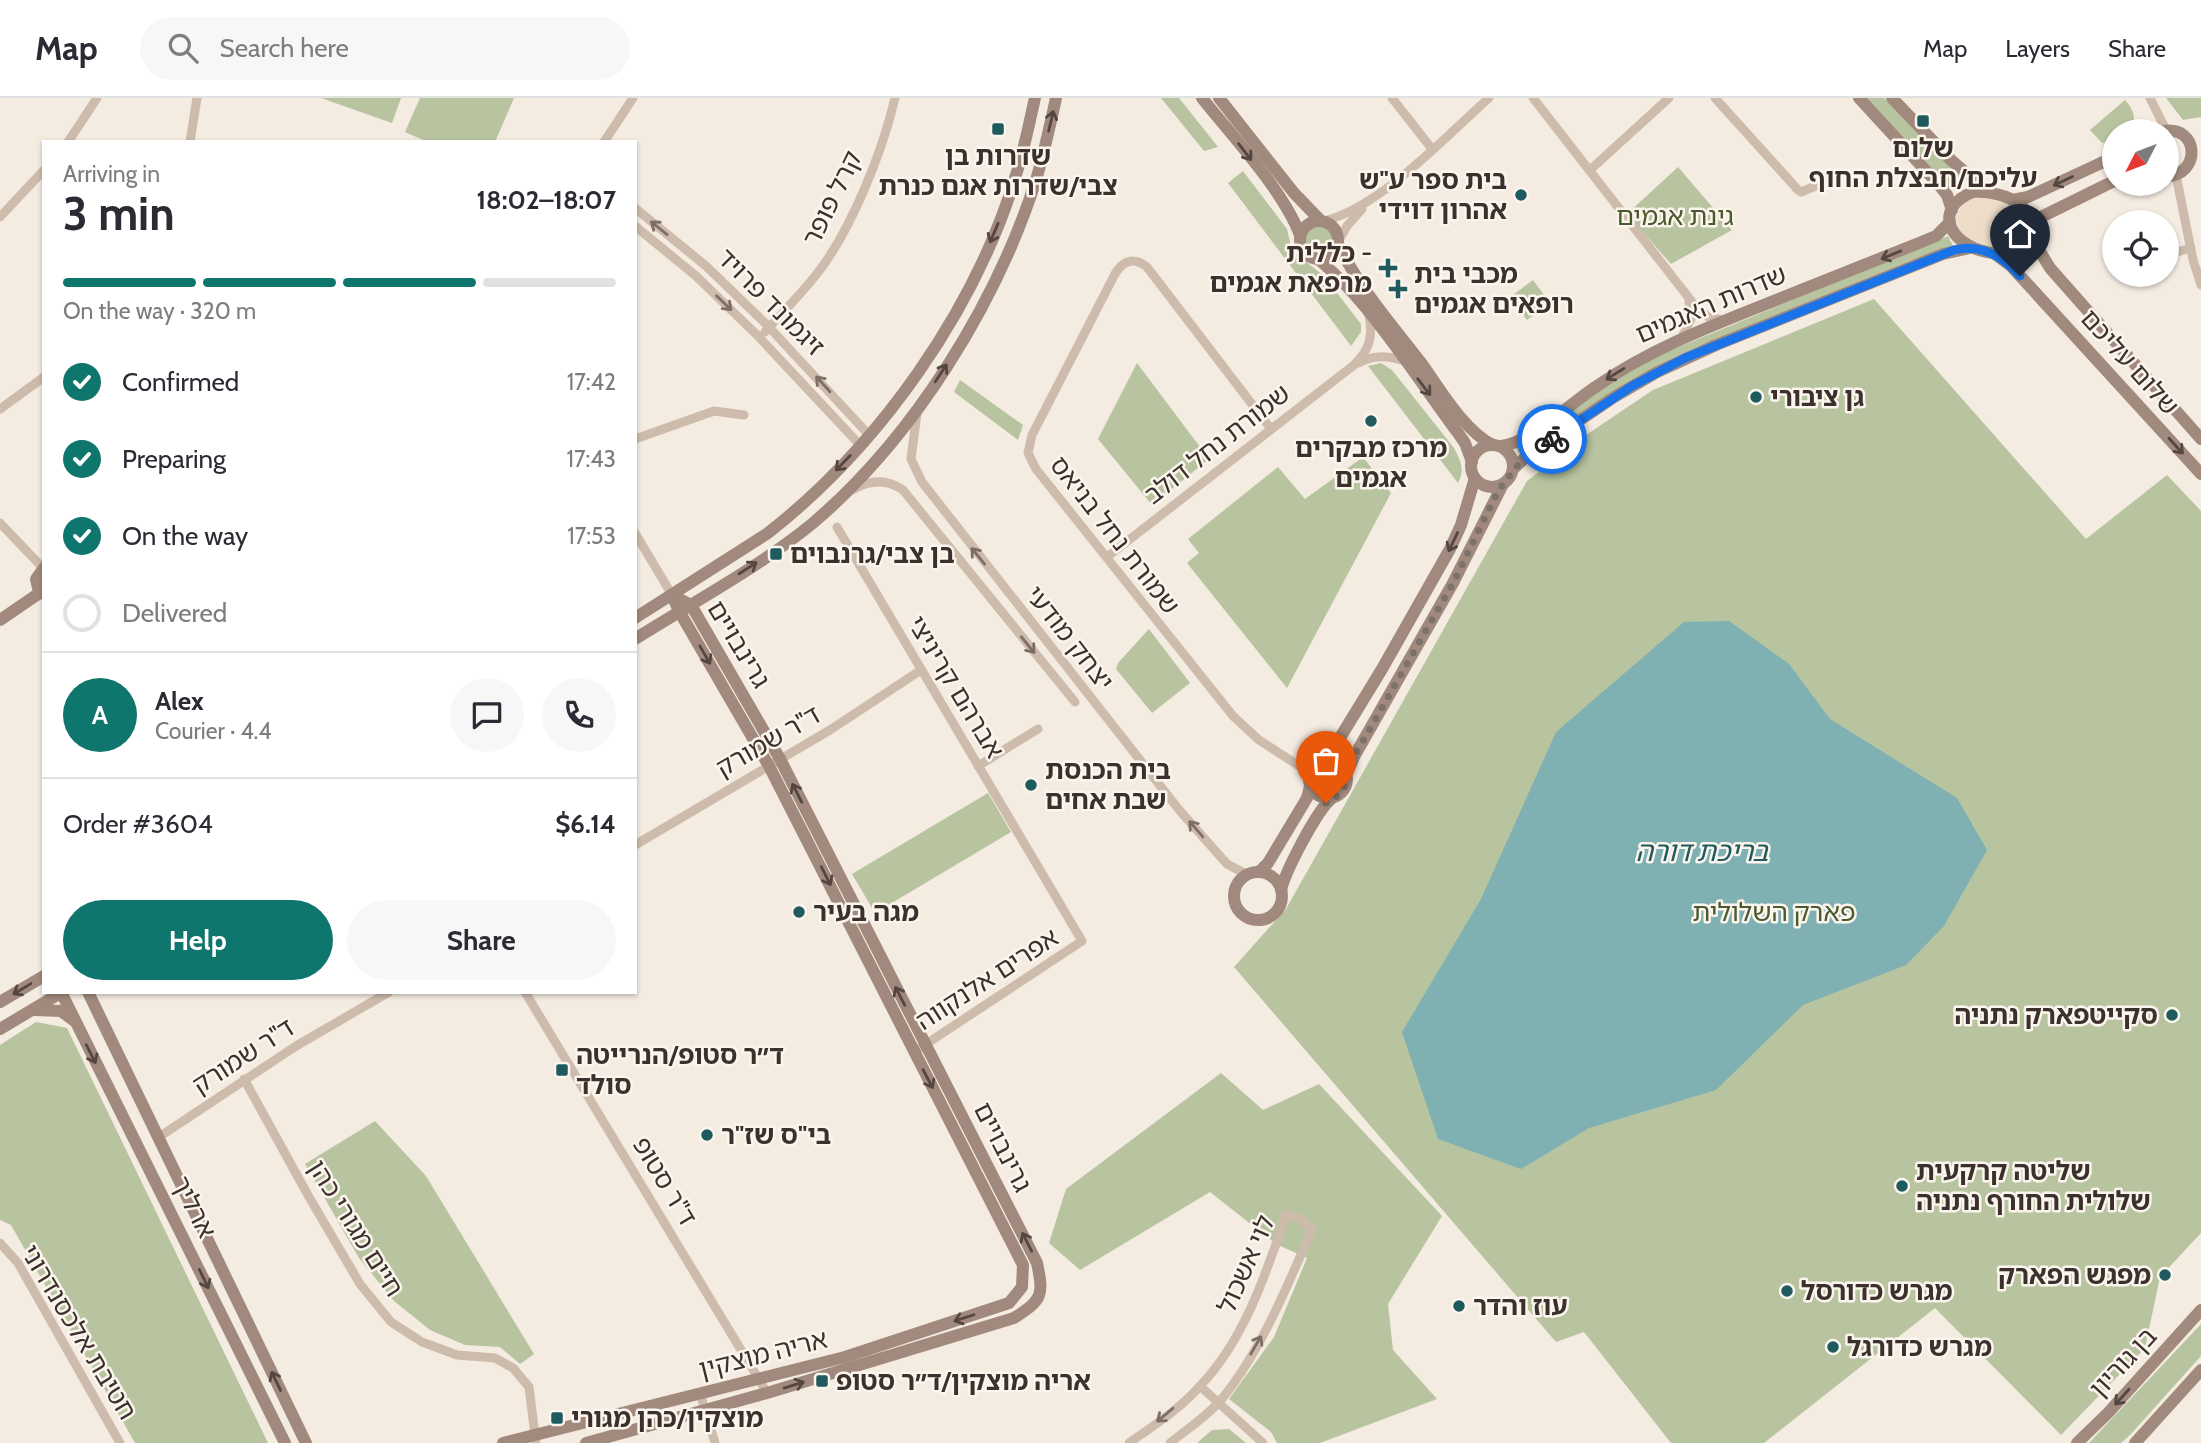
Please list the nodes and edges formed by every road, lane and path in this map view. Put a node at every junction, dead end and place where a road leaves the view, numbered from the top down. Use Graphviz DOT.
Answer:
graph roads {
  1 [pos="97,98"];
  2 [pos="197,98"];
  3 [pos="633,98"];
  4 [pos="895,98"];
  5 [pos="1035,98"];
  6 [pos="1056,98"];
  7 [pos="1202,98"];
  8 [pos="1219,98"];
  9 [pos="1392,98"];
  10 [pos="1489,98"];
  11 [pos="1533,98"];
  12 [pos="1669,98"];
  13 [pos="1715,98"];
  14 [pos="1860,98"];
  15 [pos="1892,98"];
  16 [pos="2150,98"];
  17 [pos="2159,119"];
  18 [pos="2179,132"];
  19 [pos="69,140"];
  20 [pos="190,140"];
  21 [pos="605,140"];
  22 [pos="2195,140"];
  23 [pos="1432,149"];
  24 [pos="2197,155"];
  25 [pos="2102,163"];
  26 [pos="1590,170"];
  27 [pos="42,172"];
  28 [pos="2179,172"];
  29 [pos="1818,185"];
  30 [pos="2102,187"];
  31 [pos="1991,194"];
  32 [pos="2177,196"];
  33 [pos="1371,200"];
  34 [pos="2012,200"];
  35 [pos="637,210"];
  36 [pos="1951,216"];
  37 [pos="0,217"];
  38 [pos="1322,221"];
  39 [pos="637,228"];
  40 [pos="2031,232"];
  41 [pos="1300,235"];
  42 [pos="1338,242"];
  43 [pos="1970,248"];
  44 [pos="2191,248"];
  45 [pos="2179,251"];
  46 [pos="1995,254"];
  47 [pos="1318,259"];
  48 [pos="2201,285"];
  49 [pos="1685,293"];
  50 [pos="1369,314"];
  51 [pos="1725,320"];
  52 [pos="769,327"];
  53 [pos="760,338"];
  54 [pos="1681,339"];
  55 [pos="1405,361"];
  56 [pos="1354,365"];
  57 [pos="42,378"];
  58 [pos="919,404"];
  59 [pos="0,409"];
  60 [pos="744,415"];
  61 [pos="1271,429"];
  62 [pos="637,438"];
  63 [pos="2201,439"];
  64 [pos="865,440"];
  65 [pos="1497,445"];
  66 [pos="1472,462"];
  67 [pos="1513,469"];
  68 [pos="2201,474"];
  69 [pos="1475,478"];
  70 [pos="1503,484"];
  71 [pos="843,494"];
  72 [pos="0,523"];
  73 [pos="837,527"];
  74 [pos="637,536"];
  75 [pos="1107,557"];
  76 [pos="42,567"];
  77 [pos="42,570"];
  78 [pos="982,590"];
  79 [pos="1006,591"];
  80 [pos="42,593"];
  81 [pos="672,595"];
  82 [pos="685,608"];
  83 [pos="637,617"];
  84 [pos="0,620"];
  85 [pos="637,638"];
  86 [pos="921,670"];
  87 [pos="1074,702"];
  88 [pos="1038,729"];
  89 [pos="1322,761"];
  90 [pos="774,762"];
  91 [pos="978,766"];
  92 [pos="1346,775"];
  93 [pos="1310,780"];
  94 [pos="1332,798"];
  95 [pos="637,844"];
  96 [pos="1252,873"];
  97 [pos="1281,890"];
  98 [pos="1082,941"];
  99 [pos="42,977"];
  100 [pos="58,994"];
  101 [pos="62,994"];
  102 [pos="89,994"];
  103 [pos="386,994"];
  104 [pos="526,994"];
  105 [pos="0,1003"];
  106 [pos="31,1011"];
  107 [pos="75,1022"];
  108 [pos="0,1029"];
  109 [pos="919,1048"];
  110 [pos="244,1079"];
  111 [pos="159,1137"];
  112 [pos="0,1243"];
  113 [pos="1022,1287"];
  114 [pos="1034,1305"];
  115 [pos="2201,1310"];
  116 [pos="2201,1370"];
  117 [pos="758,1378"];
  118 [pos="1200,1386"];
  119 [pos="700,1393"];
  120 [pos="767,1394"];
  121 [pos="1219,1402"];
  122 [pos="705,1410"];
  123 [pos="536,1439"];
  124 [pos="120,1443"];
  125 [pos="285,1443"];
  126 [pos="306,1443"];
  127 [pos="503,1443"];
  128 [pos="586,1443"];
  129 [pos="715,1443"];
  130 [pos="1129,1443"];
  131 [pos="1170,1443"];
  132 [pos="1263,1443"];
  133 [pos="2077,1443"];
  134 [pos="2135,1443"];
  1 -- 19 [label="street"];
  2 -- 20 [label="street"];
  3 -- 21 [label="street"];
  4 -- 52 [label="street, קרל פופר"];
  5 -- 64 [label="street, one-way"];
  58 -- 6 [label="street, one-way"];
  7 -- 41 [label="street, one-way"];
  8 -- 38 [label="street"];
  9 -- 23 [label="street"];
  10 -- 23 [label="street"];
  11 -- 26 [label="street"];
  12 -- 26 [label="street"];
  13 -- 29 [label="street"];
  14 -- 36 [label="street"];
  15 -- 31 [label="street"];
  16 -- 17 [label="street"];
  18 -- 22 [label="street"];
  22 -- 24 [label="street"];
  23 -- 33 [label="street"];
  24 -- 28 [label="street"];
  25 -- 34 [label="street, one-way"];
  26 -- 49 [label="street"];
  27 -- 37 [label="street"];
  30 -- 40 [label="street"];
  31 -- 34 [label="street"];
  31 -- 36 [label="street"];
  32 -- 44 [label="street"];
  33 -- 38 [label="street"];
  33 -- 42 [label="street"];
  34 -- 40 [label="street"];
  52 -- 35 [label="street, זיגמונד פרויד, one-way"];
  36 -- 43 [label="street"];
  36 -- 51 [label="street, שדרות האגמים, one-way"];
  38 -- 41 [label="street"];
  38 -- 42 [label="street"];
  39 -- 53 [label="street, זיגמונד פרויד, one-way"];
  40 -- 46 [label="street"];
  40 -- 63 [label="street, שלום עליכם"];
  41 -- 47 [label="street"];
  42 -- 47 [label="street"];
  42 -- 65 [label="street"];
  43 -- 46 [label="street"];
  43 -- 67 [label="street, שדרות האגמים"];
  44 -- 45 [label="street"];
  44 -- 48 [label="street"];
  46 -- 68 [label="street, שלום עליכם, one-way"];
  47 -- 50 [label="street"];
  49 -- 51 [label="street"];
  49 -- 54 [label="street"];
  50 -- 55 [label="street"];
  50 -- 56 [label="street, שמורת נחל דולב"];
  51 -- 54 [label="street, שדרות האגמים"];
  52 -- 53 [label="street, קרל פופר"];
  64 -- 52 [label="street, זיגמונד פרויד, one-way"];
  53 -- 64 [label="street, זיגמונד פרויד"];
  54 -- 65 [label="street, שדרות האגמים, one-way"];
  55 -- 56 [label="street, שמורת נחל דולב"];
  55 -- 66 [label="street, one-way"];
  56 -- 61 [label="street, שמורת נחל דולב"];
  57 -- 59 [label="street"];
  58 -- 71 [label="street"];
  79 -- 58 [label="street, יצחק מודעי, one-way"];
  60 -- 62 [label="street"];
  61 -- 75 [label="street, שמורת נחל דולב"];
  61 -- 75 [label="street, שמורת נחל בניאס"];
  64 -- 81 [label="street, one-way"];
  65 -- 66 [label="street"];
  65 -- 67 [label="street"];
  66 -- 69 [label="street"];
  67 -- 70 [label="street"];
  69 -- 70 [label="street"];
  69 -- 89 [label="street, one-way"];
  70 -- 92 [label="street"];
  71 -- 78 [label="street, יצחק מודעי"];
  82 -- 71 [label="street, one-way"];
  72 -- 76 [label="street"];
  73 -- 86 [label="street, אברהם קריניצי"];
  74 -- 81 [label="street"];
  75 -- 93 [label="street, שמורת נחל בניאס"];
  77 -- 80 [label="street"];
  78 -- 79 [label="street"];
  78 -- 87 [label="street, יצחק מודעי, one-way"];
  96 -- 79 [label="street, יצחק מודעי, one-way"];
  80 -- 84 [label="street"];
  81 -- 82 [label="street, גרינבויים"];
  81 -- 83 [label="street"];
  82 -- 85 [label="street"];
  82 -- 90 [label="street, גרינבויים"];
  86 -- 90 [label="street, ד\"ר שמורק"];
  86 -- 91 [label="street, אברהם קריניצי"];
  88 -- 91 [label="street"];
  89 -- 92 [label="street"];
  89 -- 93 [label="street"];
  90 -- 95 [label="street, ד\"ר שמורק"];
  90 -- 109 [label="street, גרינבויים"];
  91 -- 98 [label="street, אברהם קריניצי"];
  92 -- 94 [label="street"];
  93 -- 94 [label="street"];
  93 -- 96 [label="street"];
  94 -- 97 [label="street"];
  96 -- 97 [label="street"];
  96 -- 97 [label="street"];
  98 -- 109 [label="street, אפרים אלנקווה"];
  99 -- 105 [label="street, one-way"];
  100 -- 106 [label="street"];
  101 -- 107 [label="street, ארליך"];
  102 -- 111 [label="street, ארליך"];
  103 -- 110 [label="street, ד\"ר שמורק"];
  104 -- 117 [label="street, ד\"ר סטופ"];
  106 -- 107 [label="street"];
  106 -- 108 [label="street"];
  107 -- 125 [label="street, ארליך, one-way"];
  109 -- 113 [label="street, גרינבויים, one-way"];
  114 -- 109 [label="street, גרינבויים, one-way"];
  110 -- 111 [label="street, ד\"ר שמורק"];
  110 -- 123 [label="street, חיים מגורי כהן"];
  126 -- 111 [label="street, ארליך, one-way"];
  112 -- 124 [label="street, חטיבת אלכסנדרוני"];
  113 -- 117 [label="street, אריה מוצקין, one-way"];
  120 -- 114 [label="street, אריה מוצקין, one-way"];
  115 -- 133 [label="street, בן גוריון, one-way"];
  116 -- 134 [label="street"];
  117 -- 119 [label="street, אריה מוצקין"];
  117 -- 120 [label="street, ד\"ר סטופ"];
  118 -- 121 [label="street"];
  121 -- 118 [label="street, לוי אשכול, one-way"];
  118 -- 130 [label="street, לוי אשכול, one-way"];
  119 -- 122 [label="street"];
  119 -- 123 [label="street, אריה מוצקין"];
  120 -- 122 [label="street, אריה מוצקין"];
  121 -- 131 [label="street, לוי אשכול"];
  121 -- 132 [label="street"];
  122 -- 128 [label="street, אריה מוצקין"];
  122 -- 129 [label="street"];
  123 -- 127 [label="street, אריה מוצקין"];
}
